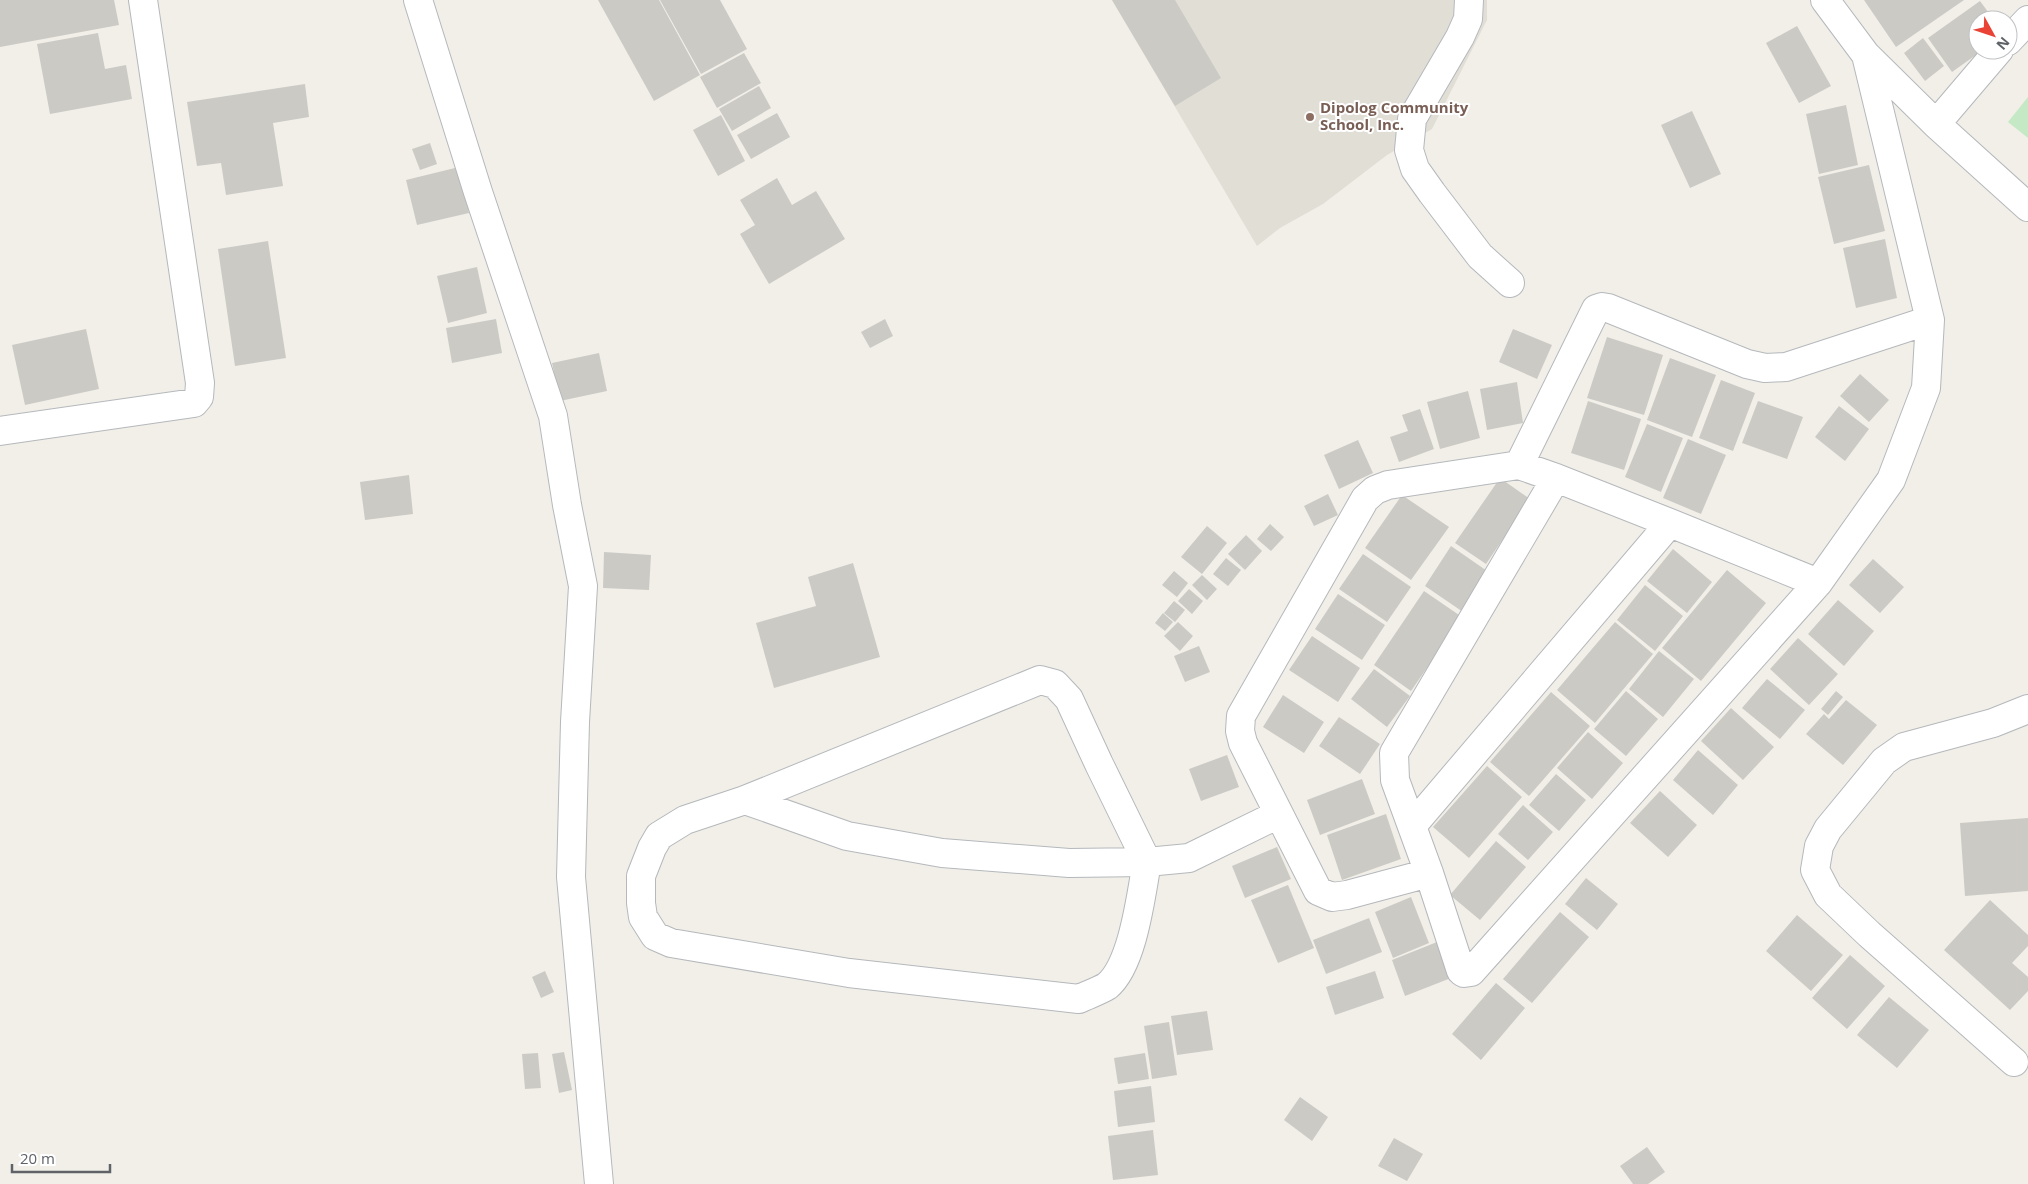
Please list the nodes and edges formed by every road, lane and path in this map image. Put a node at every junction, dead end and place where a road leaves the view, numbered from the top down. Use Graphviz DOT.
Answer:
graph roads {
  1 [pos="143,0"];
  2 [pos="418,0"];
  3 [pos="1469,0"];
  4 [pos="1826,0"];
  5 [pos="2018,0"];
  6 [pos="2028,14"];
  7 [pos="2028,20"];
  8 [pos="2018,30"];
  9 [pos="1866,55"];
  10 [pos="1991,60"];
  11 [pos="1936,124"];
  12 [pos="2028,207"];
  13 [pos="1510,283"];
  14 [pos="1930,320"];
  15 [pos="0,431"];
  16 [pos="1519,465"];
  17 [pos="1556,478"];
  18 [pos="1670,522"];
  19 [pos="1818,583"];
  20 [pos="2028,709"];
  21 [pos="746,800"];
  22 [pos="1279,814"];
  23 [pos="1412,826"];
  24 [pos="1147,862"];
  25 [pos="1429,873"];
  26 [pos="2014,1062"];
  27 [pos="599,1184"];
  1 -- 15 [label="street"];
  2 -- 27 [label="street"];
  3 -- 13 [label="street"];
  4 -- 9 [label="street"];
  5 -- 6 [label="street"];
  7 -- 8 [label="street"];
  9 -- 11 [label="street"];
  9 -- 14 [label="street"];
  10 -- 11 [label="street"];
  11 -- 12 [label="street"];
  14 -- 16 [label="street"];
  14 -- 19 [label="street"];
  16 -- 17 [label="street"];
  16 -- 22 [label="street"];
  17 -- 18 [label="street"];
  17 -- 23 [label="street"];
  18 -- 19 [label="street"];
  18 -- 23 [label="street"];
  19 -- 25 [label="street"];
  20 -- 26 [label="street"];
  21 -- 24 [label="street"];
  21 -- 24 [label="street"];
  21 -- 24 [label="street"];
  22 -- 24 [label="street"];
  22 -- 25 [label="street"];
  23 -- 25 [label="street"];
}
